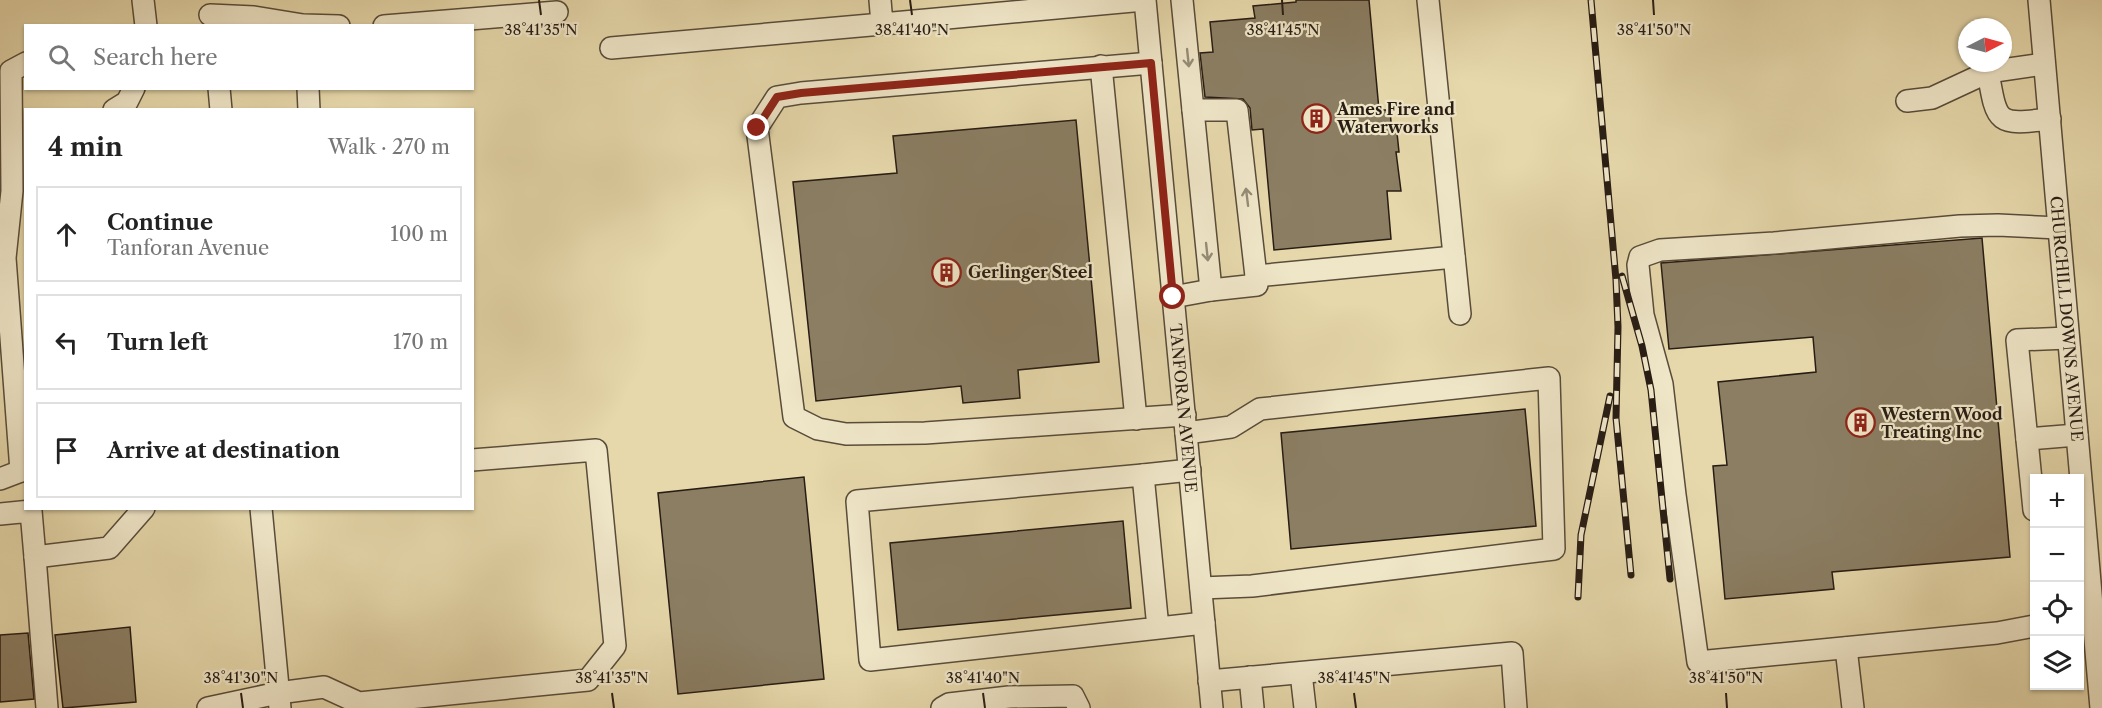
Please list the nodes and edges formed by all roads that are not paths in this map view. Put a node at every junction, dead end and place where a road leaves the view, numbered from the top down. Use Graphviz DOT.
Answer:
graph roads {
  1 [pos="143,0"];
  2 [pos="880,0"];
  3 [pos="1145,0"];
  4 [pos="1182,0"];
  5 [pos="1428,0"];
  6 [pos="2039,0"];
  7 [pos="1097,2"];
  8 [pos="477,9"];
  9 [pos="557,12"];
  10 [pos="210,14"];
  11 [pos="146,24"];
  12 [pos="297,24"];
  13 [pos="395,24"];
  14 [pos="882,24"];
  15 [pos="611,48"];
  16 [pos="1151,63"];
  17 [pos="24,64"];
  18 [pos="2044,64"];
  19 [pos="1101,66"];
  20 [pos="2012,69"];
  21 [pos="1988,72"];
  22 [pos="133,90"];
  23 [pos="219,90"];
  24 [pos="308,90"];
  25 [pos="1907,101"];
  26 [pos="117,108"];
  27 [pos="221,108"];
  28 [pos="309,108"];
  29 [pos="1193,111"];
  30 [pos="2050,119"];
  31 [pos="19,120"];
  32 [pos="5,220"];
  33 [pos="2059,228"];
  34 [pos="1454,257"];
  35 [pos="1256,276"];
  36 [pos="1211,290"];
  37 [pos="1173,297"];
  38 [pos="1460,315"];
  39 [pos="2068,338"];
  40 [pos="1136,419"];
  41 [pos="1185,424"];
  42 [pos="2077,435"];
  43 [pos="2027,439"];
  44 [pos="474,460"];
  45 [pos="23,470"];
  46 [pos="1190,470"];
  47 [pos="2030,474"];
  48 [pos="1143,475"];
  49 [pos="0,479"];
  50 [pos="142,510"];
  51 [pos="261,510"];
  52 [pos="0,514"];
  53 [pos="35,557"];
  54 [pos="1201,588"];
  55 [pos="2086,617"];
  56 [pos="1204,623"];
  57 [pos="2030,627"];
  58 [pos="1158,628"];
  59 [pos="1846,648"];
  60 [pos="1301,672"];
  61 [pos="1250,677"];
  62 [pos="1209,681"];
  63 [pos="279,701"];
  64 [pos="47,708"];
  65 [pos="208,708"];
  66 [pos="942,708"];
  67 [pos="1078,708"];
  68 [pos="1212,708"];
  69 [pos="1253,708"];
  70 [pos="1305,708"];
  71 [pos="1516,708"];
  72 [pos="1853,708"];
  73 [pos="2101,708"];
  1 -- 11 [label="street"];
  2 -- 14 [label="street"];
  3 -- 7 [label="street"];
  3 -- 16 [label="street, TANFORAN AVENUE"];
  4 -- 29 [label="street, one-way"];
  5 -- 34 [label="street"];
  6 -- 18 [label="street, CHURCHILL DOWNS AVENUE"];
  7 -- 14 [label="street"];
  8 -- 9 [label="street"];
  8 -- 13 [label="street"];
  10 -- 12 [label="street"];
  14 -- 15 [label="street"];
  16 -- 19 [label="street"];
  16 -- 37 [label="street, TANFORAN AVENUE"];
  17 -- 31 [label="street"];
  18 -- 20 [label="street"];
  18 -- 30 [label="street, CHURCHILL DOWNS AVENUE"];
  19 -- 40 [label="street"];
  19 -- 40 [label="street"];
  21 -- 25 [label="street"];
  21 -- 30 [label="street"];
  22 -- 26 [label="street"];
  23 -- 27 [label="street"];
  24 -- 28 [label="street"];
  35 -- 29 [label="street, one-way"];
  29 -- 36 [label="street, one-way"];
  30 -- 33 [label="street, CHURCHILL DOWNS AVENUE"];
  31 -- 32 [label="street"];
  32 -- 45 [label="street"];
  33 -- 39 [label="street, CHURCHILL DOWNS AVENUE"];
  33 -- 59 [label="street"];
  34 -- 35 [label="street"];
  34 -- 38 [label="street"];
  35 -- 36 [label="street"];
  36 -- 37 [label="street"];
  37 -- 41 [label="street, TANFORAN AVENUE"];
  39 -- 42 [label="street, CHURCHILL DOWNS AVENUE"];
  39 -- 43 [label="street"];
  40 -- 41 [label="street"];
  41 -- 46 [label="street, TANFORAN AVENUE"];
  41 -- 54 [label="street"];
  42 -- 43 [label="street"];
  42 -- 55 [label="street, CHURCHILL DOWNS AVENUE"];
  43 -- 47 [label="street"];
  44 -- 63 [label="street"];
  45 -- 49 [label="street"];
  46 -- 48 [label="street"];
  46 -- 54 [label="street, TANFORAN AVENUE"];
  48 -- 58 [label="street"];
  48 -- 58 [label="street"];
  50 -- 53 [label="street"];
  51 -- 63 [label="street"];
  52 -- 53 [label="street"];
  53 -- 64 [label="street"];
  54 -- 56 [label="street, TANFORAN AVENUE"];
  55 -- 73 [label="street, CHURCHILL DOWNS AVENUE"];
  56 -- 58 [label="street"];
  56 -- 62 [label="street, TANFORAN AVENUE"];
  57 -- 59 [label="street"];
  59 -- 72 [label="street"];
  60 -- 61 [label="street"];
  60 -- 70 [label="street"];
  60 -- 71 [label="street"];
  61 -- 62 [label="street"];
  61 -- 69 [label="street"];
  62 -- 68 [label="street, TANFORAN AVENUE"];
  63 -- 65 [label="street"];
  66 -- 67 [label="street"];
}
